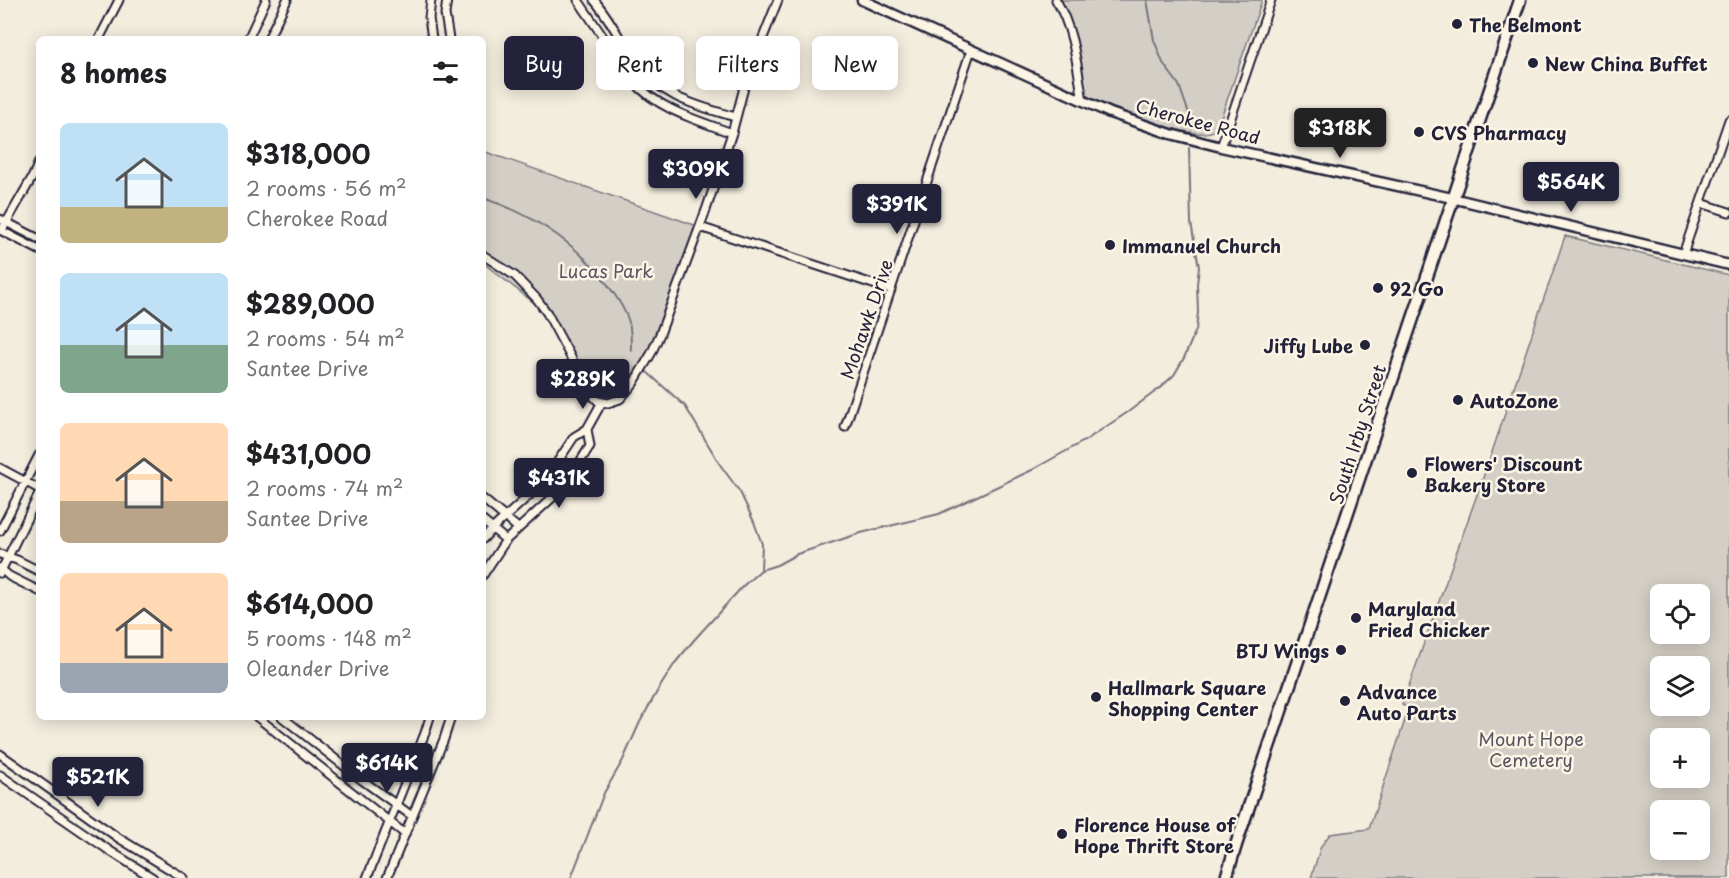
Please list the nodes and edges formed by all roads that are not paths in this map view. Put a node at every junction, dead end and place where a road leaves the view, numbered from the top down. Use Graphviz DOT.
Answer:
graph roads {
  1 [pos="119,0"];
  2 [pos="266,0"];
  3 [pos="287,0"];
  4 [pos="432,0"];
  5 [pos="447,0"];
  6 [pos="578,0"];
  7 [pos="594,0"];
  8 [pos="778,0"];
  9 [pos="862,0"];
  10 [pos="1056,0"];
  11 [pos="1271,0"];
  12 [pos="1520,0"];
  13 [pos="101,36"];
  14 [pos="249,36"];
  15 [pos="269,36"];
  16 [pos="432,36"];
  17 [pos="449,36"];
  18 [pos="971,50"];
  19 [pos="1083,100"];
  20 [pos="735,117"];
  21 [pos="1729,120"];
  22 [pos="732,133"];
  23 [pos="1221,147"];
  24 [pos="36,167"];
  25 [pos="1452,198"];
  26 [pos="1701,203"];
  27 [pos="1729,212"];
  28 [pos="3,220"];
  29 [pos="700,227"];
  30 [pos="1,230"];
  31 [pos="36,237"];
  32 [pos="36,248"];
  33 [pos="1683,254"];
  34 [pos="486,257"];
  35 [pos="1729,265"];
  36 [pos="891,290"];
  37 [pos="602,402"];
  38 [pos="845,427"];
  39 [pos="587,429"];
  40 [pos="36,461"];
  41 [pos="0,468"];
  42 [pos="25,482"];
  43 [pos="36,489"];
  44 [pos="36,497"];
  45 [pos="486,503"];
  46 [pos="504,518"];
  47 [pos="486,524"];
  48 [pos="518,528"];
  49 [pos="492,529"];
  50 [pos="0,531"];
  51 [pos="486,536"];
  52 [pos="506,540"];
  53 [pos="4,556"];
  54 [pos="0,570"];
  55 [pos="36,570"];
  56 [pos="486,570"];
  57 [pos="36,590"];
  58 [pos="261,720"];
  59 [pos="286,720"];
  60 [pos="429,720"];
  61 [pos="450,720"];
  62 [pos="0,754"];
  63 [pos="0,775"];
  64 [pos="395,805"];
  65 [pos="412,816"];
  66 [pos="389,822"];
  67 [pos="405,834"];
  68 [pos="153,878"];
  69 [pos="184,878"];
  70 [pos="367,878"];
  71 [pos="387,878"];
  72 [pos="1226,878"];
  1 -- 13 [label="street"];
  2 -- 14 [label="street"];
  3 -- 15 [label="street"];
  4 -- 16 [label="street"];
  5 -- 17 [label="street"];
  6 -- 22 [label="street"];
  7 -- 20 [label="street"];
  8 -- 20 [label="street"];
  9 -- 18 [label="street, Cherokee Road"];
  10 -- 19 [label="street"];
  11 -- 23 [label="street"];
  12 -- 25 [label="main road, South Irby Street"];
  18 -- 19 [label="street, Cherokee Road"];
  18 -- 36 [label="street, Mohawk Drive"];
  19 -- 23 [label="street, Cherokee Road"];
  20 -- 22 [label="street"];
  21 -- 26 [label="street"];
  22 -- 29 [label="street"];
  23 -- 25 [label="street, Cherokee Road"];
  24 -- 28 [label="street"];
  25 -- 33 [label="street, Cherokee Road"];
  25 -- 72 [label="main road, South Irby Street"];
  26 -- 27 [label="street"];
  26 -- 33 [label="street"];
  28 -- 30 [label="street"];
  28 -- 31 [label="street"];
  29 -- 36 [label="street"];
  29 -- 37 [label="street"];
  30 -- 32 [label="street"];
  33 -- 35 [label="street, Cherokee Road"];
  34 -- 37 [label="street"];
  36 -- 38 [label="street, Mohawk Drive"];
  37 -- 39 [label="street"];
  39 -- 46 [label="street"];
  39 -- 48 [label="street"];
  40 -- 42 [label="street"];
  41 -- 42 [label="street"];
  42 -- 43 [label="street"];
  42 -- 50 [label="street"];
  44 -- 53 [label="street"];
  45 -- 46 [label="street"];
  46 -- 48 [label="street"];
  46 -- 49 [label="street"];
  47 -- 49 [label="street"];
  48 -- 52 [label="street"];
  49 -- 51 [label="street"];
  49 -- 52 [label="street"];
  52 -- 56 [label="street"];
  53 -- 54 [label="street"];
  53 -- 55 [label="street"];
  54 -- 57 [label="street"];
  58 -- 66 [label="street"];
  59 -- 64 [label="street"];
  60 -- 64 [label="street"];
  61 -- 65 [label="street"];
  62 -- 69 [label="street"];
  63 -- 68 [label="street"];
  64 -- 65 [label="street"];
  64 -- 66 [label="street"];
  65 -- 67 [label="street"];
  66 -- 67 [label="street"];
  66 -- 70 [label="street"];
  67 -- 71 [label="street"];
}
